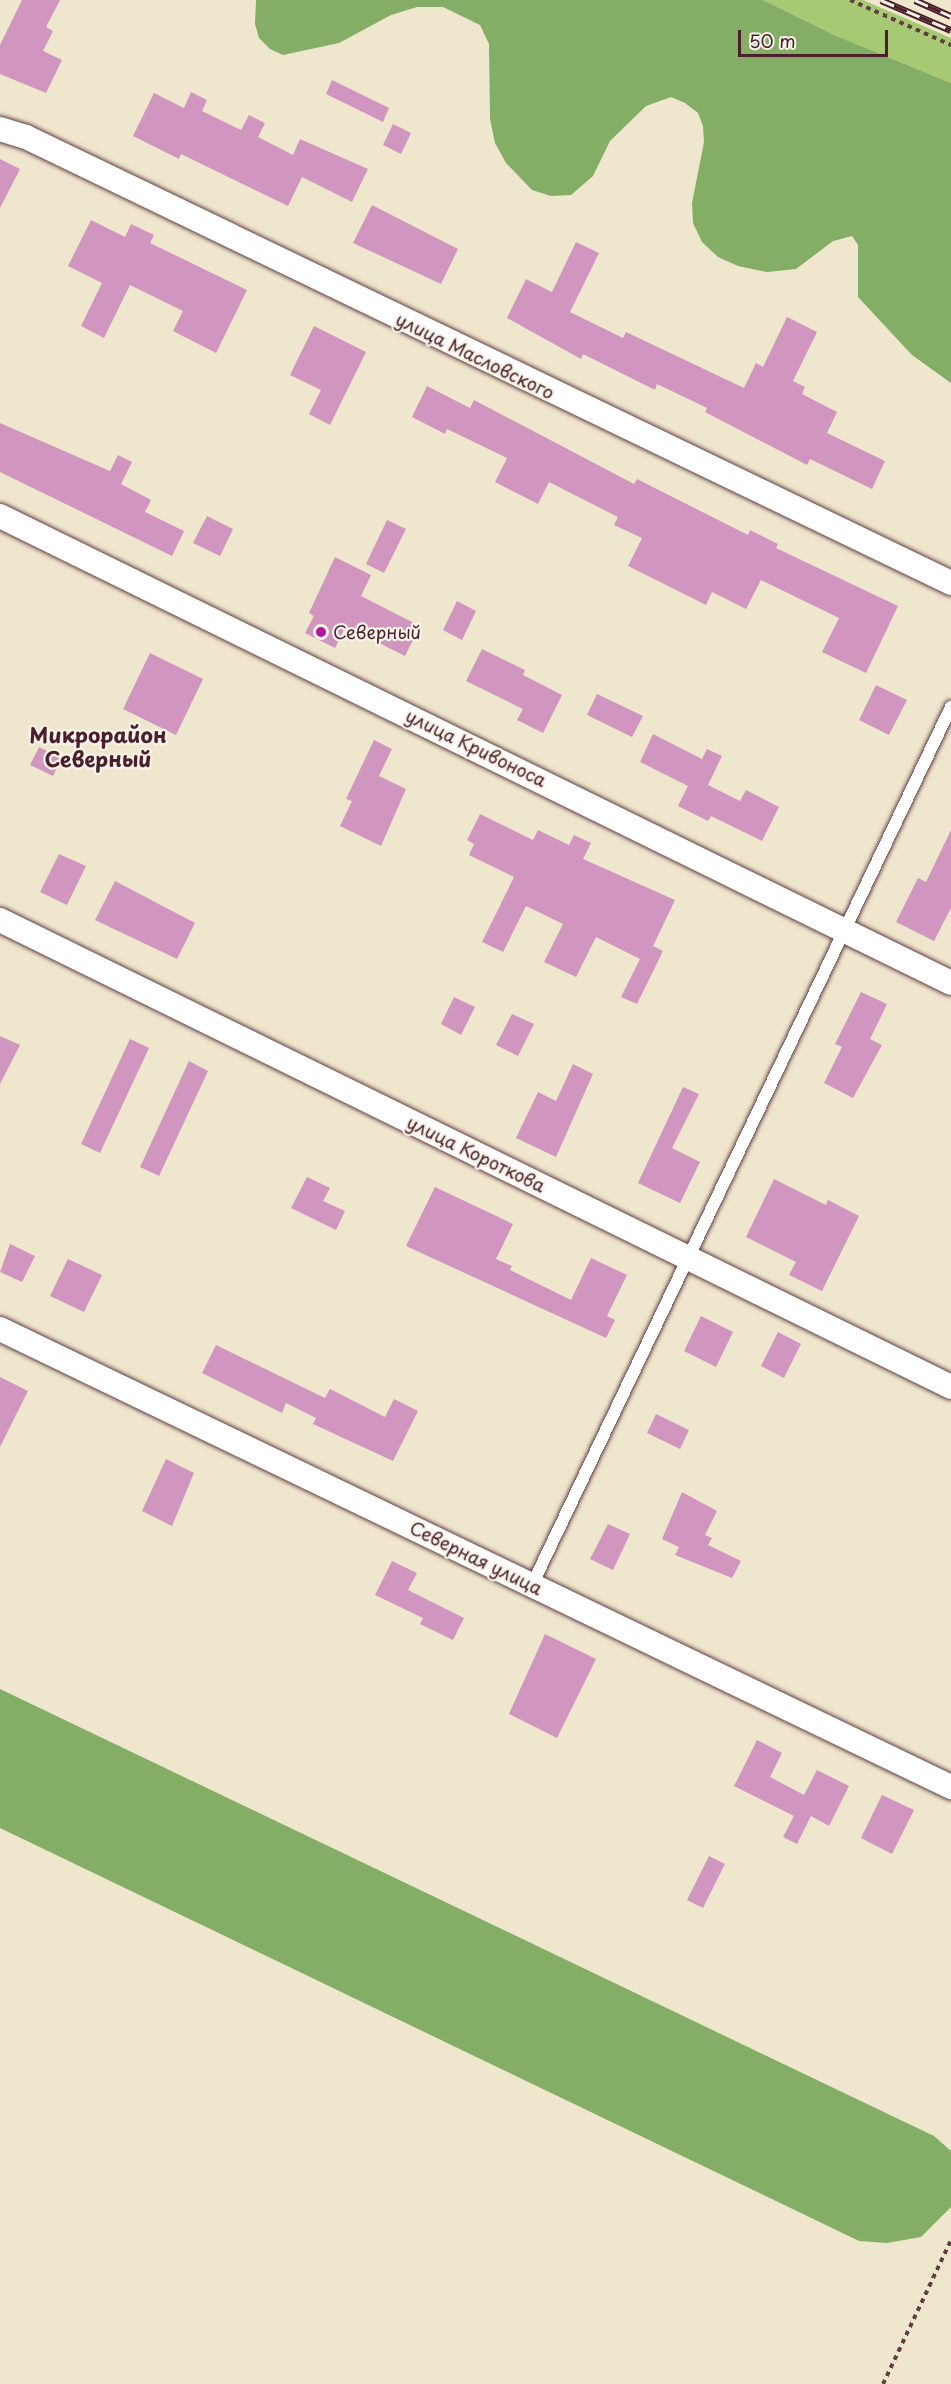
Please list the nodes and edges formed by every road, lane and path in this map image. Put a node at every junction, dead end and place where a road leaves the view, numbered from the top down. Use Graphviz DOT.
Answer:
graph roads {
  1 [pos="850,0"];
  2 [pos="951,45"];
  3 [pos="0,129"];
  4 [pos="0,516"];
  5 [pos="951,583"];
  6 [pos="951,707"];
  7 [pos="0,920"];
  8 [pos="843,930"];
  9 [pos="951,983"];
  10 [pos="689,1259"];
  11 [pos="0,1329"];
  12 [pos="951,1387"];
  13 [pos="532,1585"];
  14 [pos="951,1788"];
  15 [pos="951,2240"];
  16 [pos="883,2384"];
  1 -- 2 [label="path"];
  3 -- 5 [label="street, улица Масловского"];
  4 -- 8 [label="street, улица Кривоноса"];
  6 -- 8 [label="lane"];
  7 -- 10 [label="street, улица Короткова"];
  8 -- 9 [label="street, улица Кривоноса"];
  8 -- 10 [label="lane"];
  10 -- 12 [label="street, улица Короткова"];
  10 -- 13 [label="lane"];
  11 -- 13 [label="street, Северная улица"];
  13 -- 14 [label="street, Северная улица"];
  15 -- 16 [label="path"];
}
